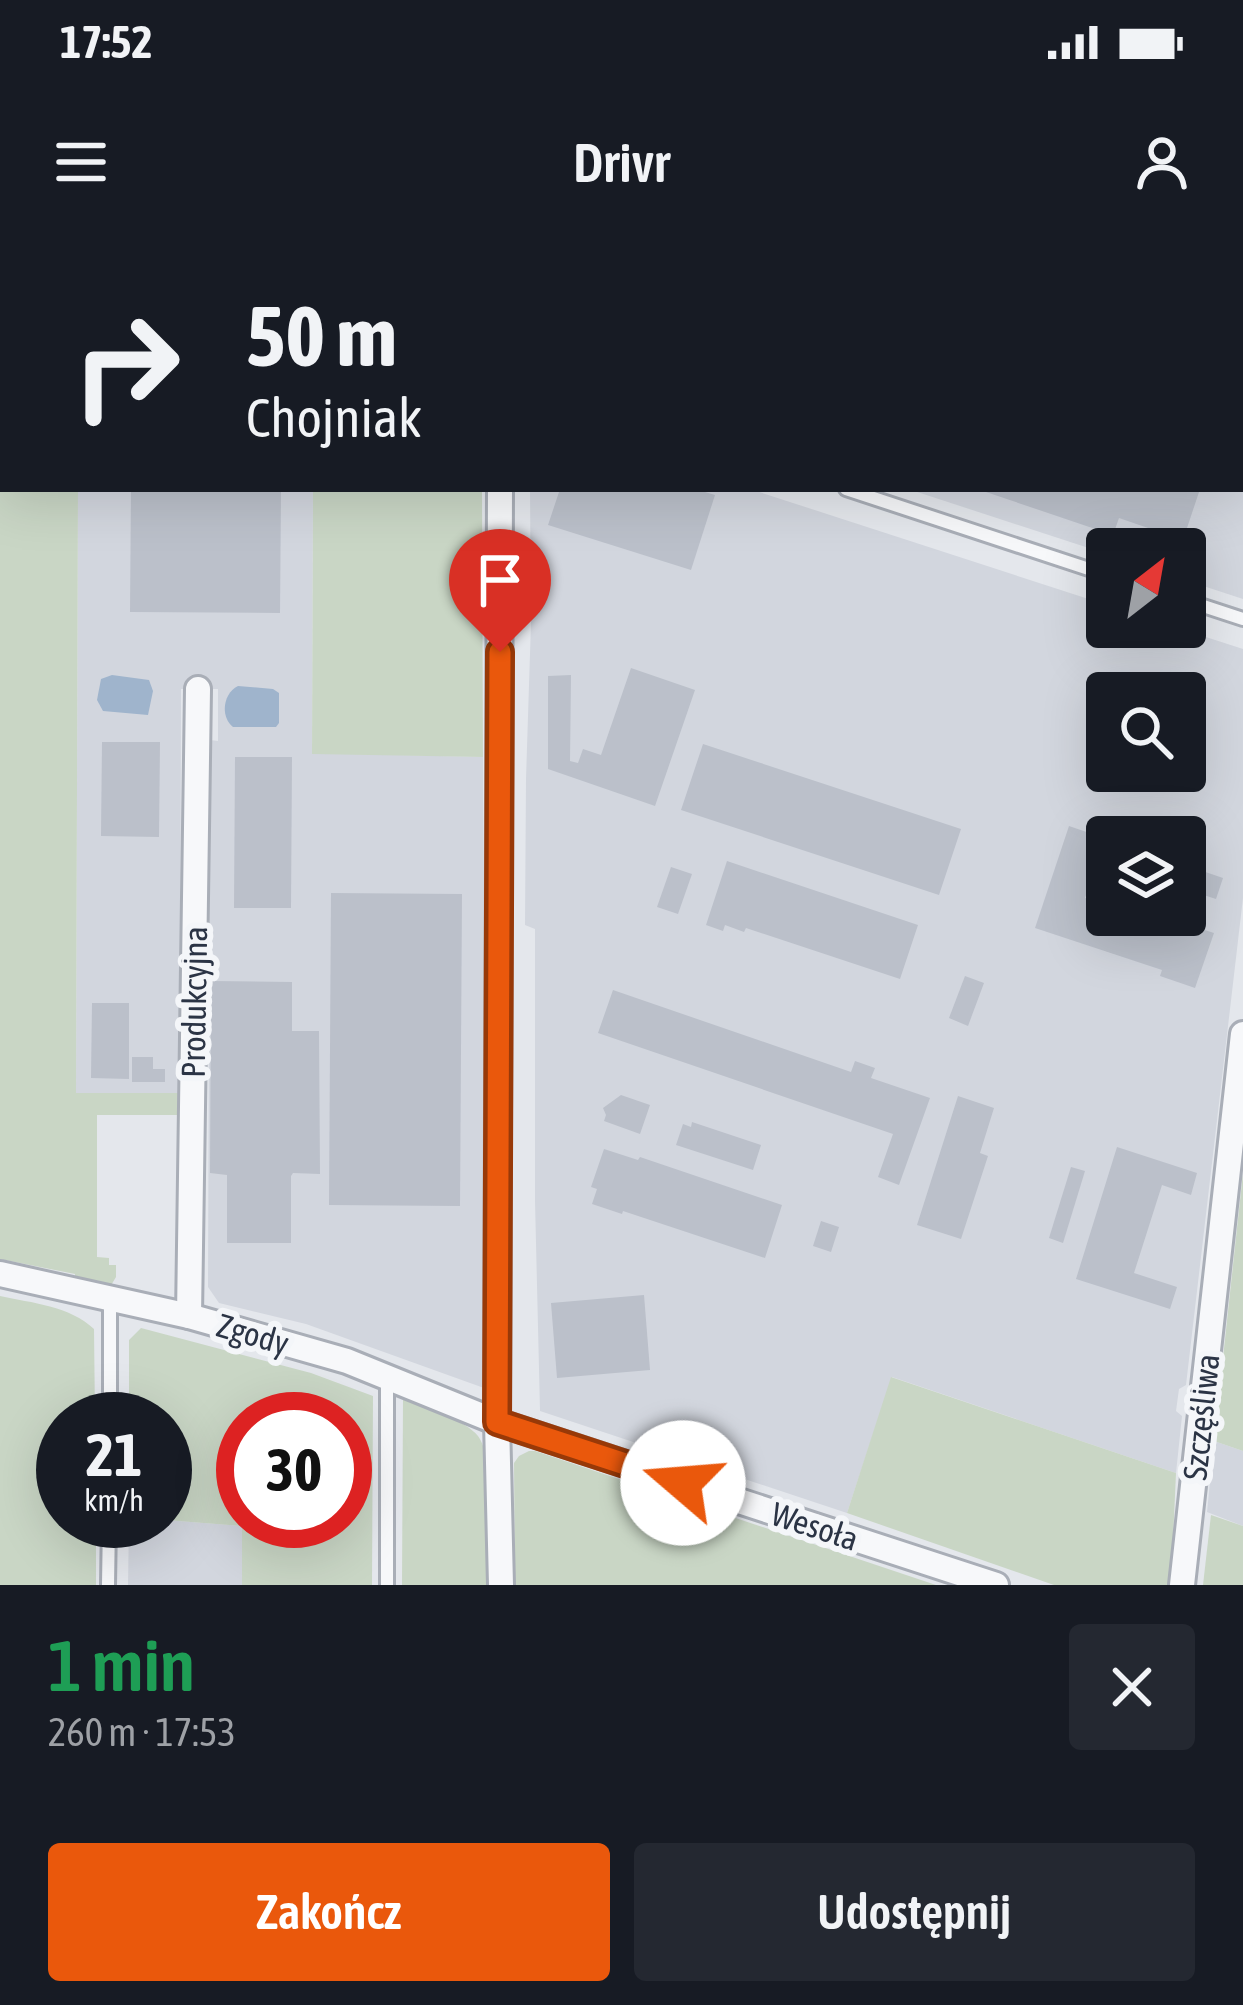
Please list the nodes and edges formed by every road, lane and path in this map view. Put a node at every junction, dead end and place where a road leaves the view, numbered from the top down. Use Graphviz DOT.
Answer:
graph roads {
  1 [pos="500,492"];
  2 [pos="855,492"];
  3 [pos="1086,567"];
  4 [pos="1206,607"];
  5 [pos="1243,619"];
  6 [pos="198,689"];
  7 [pos="1243,1034"];
  8 [pos="0,1274"];
  9 [pos="110,1298"];
  10 [pos="189,1316"];
  11 [pos="387,1378"];
  12 [pos="110,1392"];
  13 [pos="497,1422"];
  14 [pos="109,1548"];
  15 [pos="108,1585"];
  16 [pos="386,1585"];
  17 [pos="501,1585"];
  18 [pos="997,1585"];
  19 [pos="1182,1585"];
  1 -- 13 [label="street"];
  2 -- 3 [label="lane"];
  4 -- 5 [label="lane"];
  6 -- 10 [label="street, Produkcyjna"];
  7 -- 19 [label="street, Szczęśliwa"];
  8 -- 9 [label="street, Zgody"];
  9 -- 10 [label="street, Zgody"];
  9 -- 12 [label="lane"];
  10 -- 11 [label="street, Zgody"];
  11 -- 13 [label="street, Zgody"];
  11 -- 16 [label="lane"];
  13 -- 17 [label="street"];
  13 -- 18 [label="street, Wesoła"];
  14 -- 15 [label="lane"];
}
